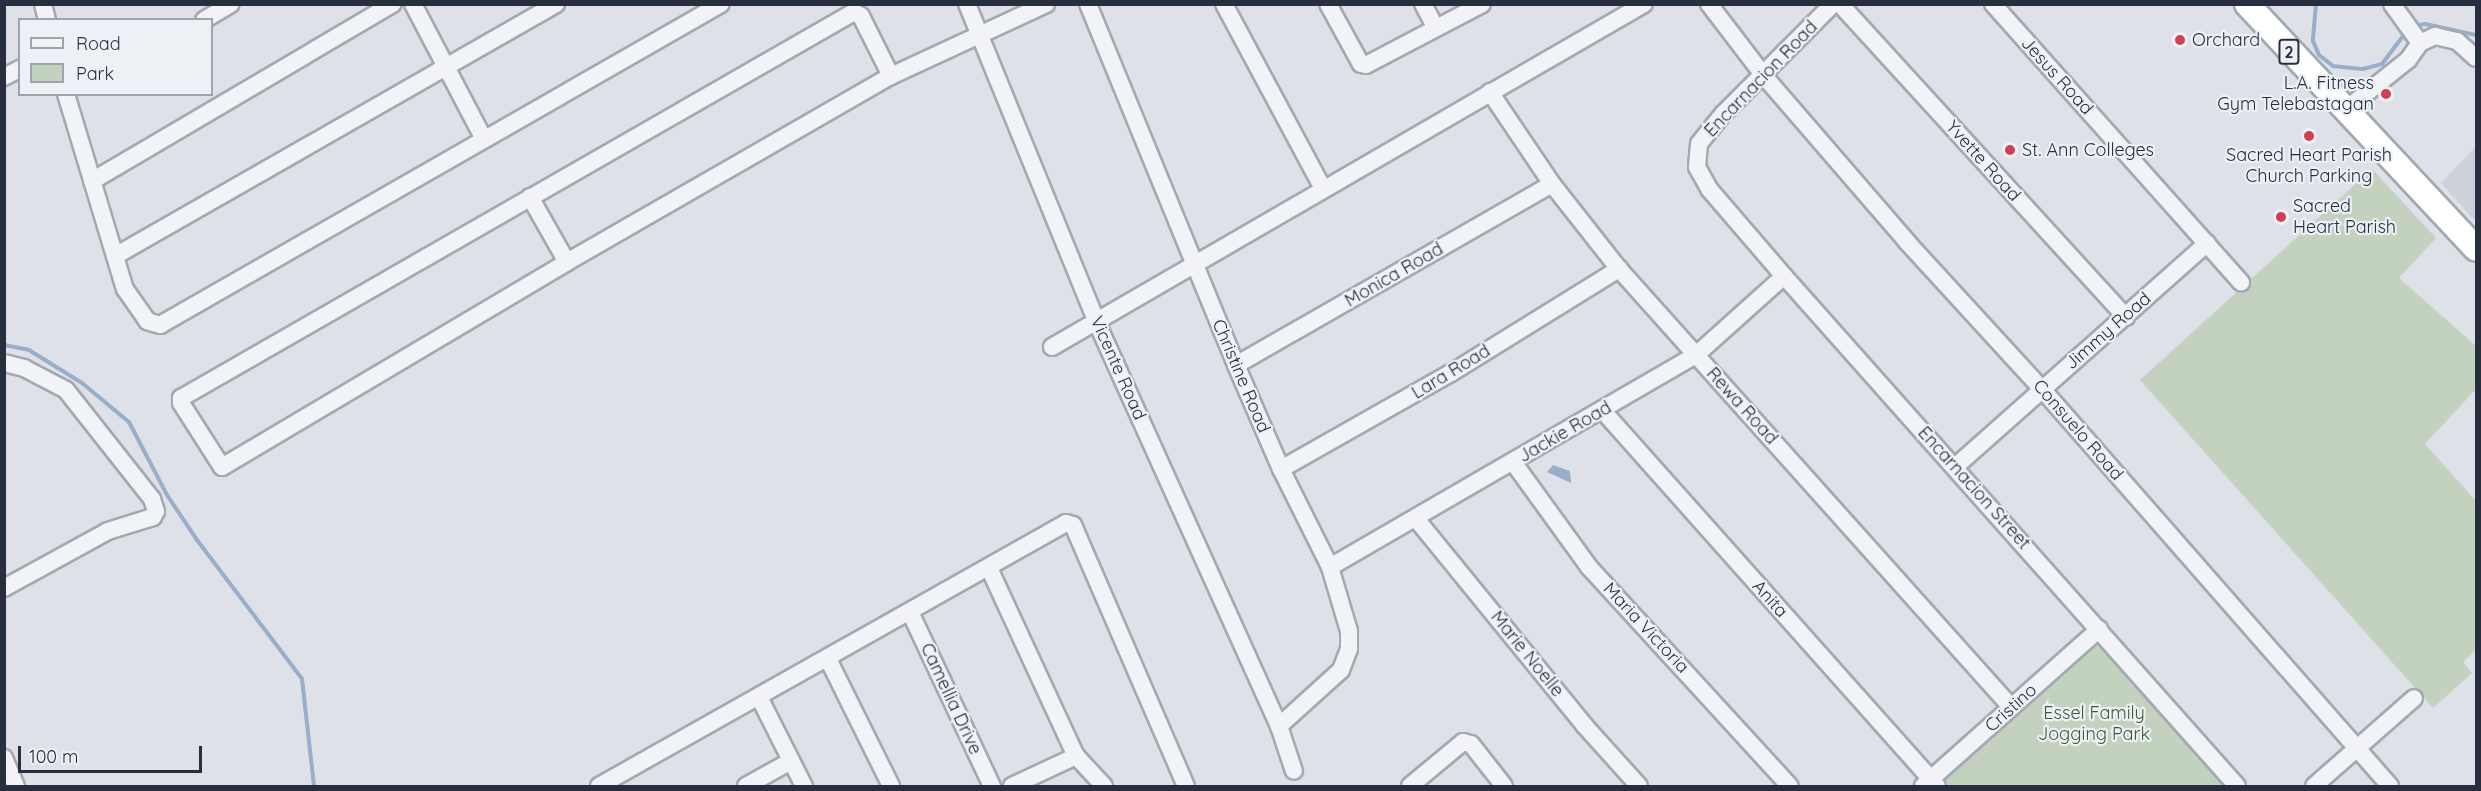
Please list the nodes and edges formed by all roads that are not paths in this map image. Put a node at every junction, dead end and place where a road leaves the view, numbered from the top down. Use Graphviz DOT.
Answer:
graph roads {
  1 [pos="231,4"];
  2 [pos="393,4"];
  3 [pos="413,4"];
  4 [pos="556,4"];
  5 [pos="720,4"];
  6 [pos="967,4"];
  7 [pos="1046,4"];
  8 [pos="1088,4"];
  9 [pos="1224,4"];
  10 [pos="1328,4"];
  11 [pos="1423,4"];
  12 [pos="1482,4"];
  13 [pos="1644,4"];
  14 [pos="1709,4"];
  15 [pos="1833,4"];
  16 [pos="1840,4"];
  17 [pos="1993,4"];
  18 [pos="2247,4"];
  19 [pos="2392,4"];
  20 [pos="207,18"];
  21 [pos="1436,28"];
  22 [pos="978,33"];
  23 [pos="2417,40"];
  24 [pos="2476,58"];
  25 [pos="446,65"];
  26 [pos="18,70"];
  27 [pos="891,76"];
  28 [pos="1764,76"];
  29 [pos="4,77"];
  30 [pos="1490,92"];
  31 [pos="68,96"];
  32 [pos="2344,111"];
  33 [pos="484,139"];
  34 [pos="92,181"];
  35 [pos="1552,184"];
  36 [pos="1323,189"];
  37 [pos="1710,190"];
  38 [pos="530,197"];
  39 [pos="2207,243"];
  40 [pos="2476,249"];
  41 [pos="115,256"];
  42 [pos="567,262"];
  43 [pos="1195,265"];
  44 [pos="1619,269"];
  45 [pos="1784,276"];
  46 [pos="2241,282"];
  47 [pos="2126,317"];
  48 [pos="1097,323"];
  49 [pos="1052,347"];
  50 [pos="1696,355"];
  51 [pos="4,363"];
  52 [pos="1236,365"];
  53 [pos="2043,389"];
  54 [pos="1603,411"];
  55 [pos="1513,462"];
  56 [pos="1955,466"];
  57 [pos="1281,470"];
  58 [pos="1417,520"];
  59 [pos="989,567"];
  60 [pos="1330,567"];
  61 [pos="4,588"];
  62 [pos="910,612"];
  63 [pos="2099,629"];
  64 [pos="829,661"];
  65 [pos="759,697"];
  66 [pos="2414,698"];
  67 [pos="2011,707"];
  68 [pos="1279,726"];
  69 [pos="2357,749"];
  70 [pos="1076,756"];
  71 [pos="4,758"];
  72 [pos="791,761"];
  73 [pos="1294,771"];
  74 [pos="1930,784"];
  75 [pos="16,786"];
  76 [pos="599,786"];
  77 [pos="746,786"];
  78 [pos="804,786"];
  79 [pos="891,786"];
  80 [pos="992,786"];
  81 [pos="1012,786"];
  82 [pos="1104,786"];
  83 [pos="1186,786"];
  84 [pos="1410,786"];
  85 [pos="1504,786"];
  86 [pos="1639,786"];
  87 [pos="1790,786"];
  88 [pos="2237,786"];
  89 [pos="2314,786"];
  90 [pos="2390,786"];
  1 -- 20 [label="street"];
  2 -- 34 [label="street"];
  3 -- 25 [label="street"];
  4 -- 25 [label="street"];
  5 -- 33 [label="street"];
  6 -- 22 [label="street, Vicente Road"];
  7 -- 22 [label="street"];
  8 -- 43 [label="street, Christine Road"];
  9 -- 36 [label="street"];
  10 -- 21 [label="street"];
  11 -- 21 [label="street"];
  12 -- 21 [label="street"];
  13 -- 30 [label="street"];
  14 -- 28 [label="street, Consuelo Road"];
  15 -- 28 [label="street, Encarnacion Road"];
  16 -- 47 [label="street, Yvette Road"];
  17 -- 39 [label="street, Jesus Road"];
  18 -- 32 [label="highway, 2"];
  19 -- 23 [label="street"];
  22 -- 27 [label="street"];
  22 -- 48 [label="street, Vicente Road"];
  23 -- 24 [label="street"];
  23 -- 32 [label="street"];
  25 -- 33 [label="street"];
  25 -- 41 [label="street"];
  26 -- 29 [label="street"];
  27 -- 38 [label="street"];
  27 -- 42 [label="street"];
  28 -- 37 [label="street, Encarnacion Road"];
  28 -- 53 [label="street, Consuelo Road"];
  30 -- 35 [label="street, Rewa Road"];
  30 -- 36 [label="street"];
  31 -- 34 [label="street"];
  32 -- 40 [label="highway, 2"];
  33 -- 41 [label="street"];
  34 -- 41 [label="street"];
  35 -- 44 [label="street, Rewa Road"];
  35 -- 52 [label="street, Monica Road"];
  36 -- 43 [label="street"];
  37 -- 45 [label="street, Encarnacion Street"];
  38 -- 42 [label="street"];
  38 -- 42 [label="street"];
  39 -- 46 [label="street, Jesus Road"];
  39 -- 47 [label="street, Jimmy Road"];
  43 -- 48 [label="street"];
  43 -- 52 [label="street, Christine Road"];
  44 -- 50 [label="street, Rewa Road"];
  44 -- 57 [label="street, Lara Road"];
  45 -- 50 [label="street, Jackie Road"];
  45 -- 56 [label="street, Encarnacion Street"];
  47 -- 53 [label="street, Jimmy Road"];
  48 -- 49 [label="street"];
  48 -- 68 [label="street, Vicente Road"];
  50 -- 54 [label="street, Jackie Road"];
  50 -- 67 [label="street, Rewa Road"];
  51 -- 61 [label="street"];
  52 -- 57 [label="street, Christine Road"];
  53 -- 56 [label="street, Jimmy Road"];
  53 -- 69 [label="street, Consuelo Road"];
  54 -- 55 [label="street, Jackie Road"];
  54 -- 74 [label="street, Anita"];
  55 -- 58 [label="street, Jackie Road"];
  55 -- 87 [label="street, Maria Victoria"];
  56 -- 63 [label="street, Encarnacion Street"];
  57 -- 60 [label="street, Christine Road"];
  58 -- 60 [label="street, Jackie Road"];
  58 -- 86 [label="street, Marie Noelle"];
  59 -- 62 [label="street"];
  59 -- 70 [label="street"];
  59 -- 83 [label="street"];
  60 -- 68 [label="street, Christine Road"];
  62 -- 64 [label="street"];
  62 -- 80 [label="street, Camellia Drive"];
  63 -- 67 [label="street, Cristino"];
  63 -- 88 [label="street, Encarnacion Street"];
  64 -- 65 [label="street"];
  64 -- 79 [label="street"];
  65 -- 72 [label="street"];
  65 -- 76 [label="street"];
  66 -- 69 [label="street"];
  67 -- 74 [label="street, Cristino"];
  68 -- 73 [label="street, Vicente Road"];
  69 -- 89 [label="street"];
  69 -- 90 [label="street, Consuelo Road"];
  70 -- 81 [label="street"];
  70 -- 82 [label="street"];
  71 -- 75 [label="street"];
  72 -- 77 [label="street"];
  72 -- 78 [label="street"];
  84 -- 85 [label="street"];
}
